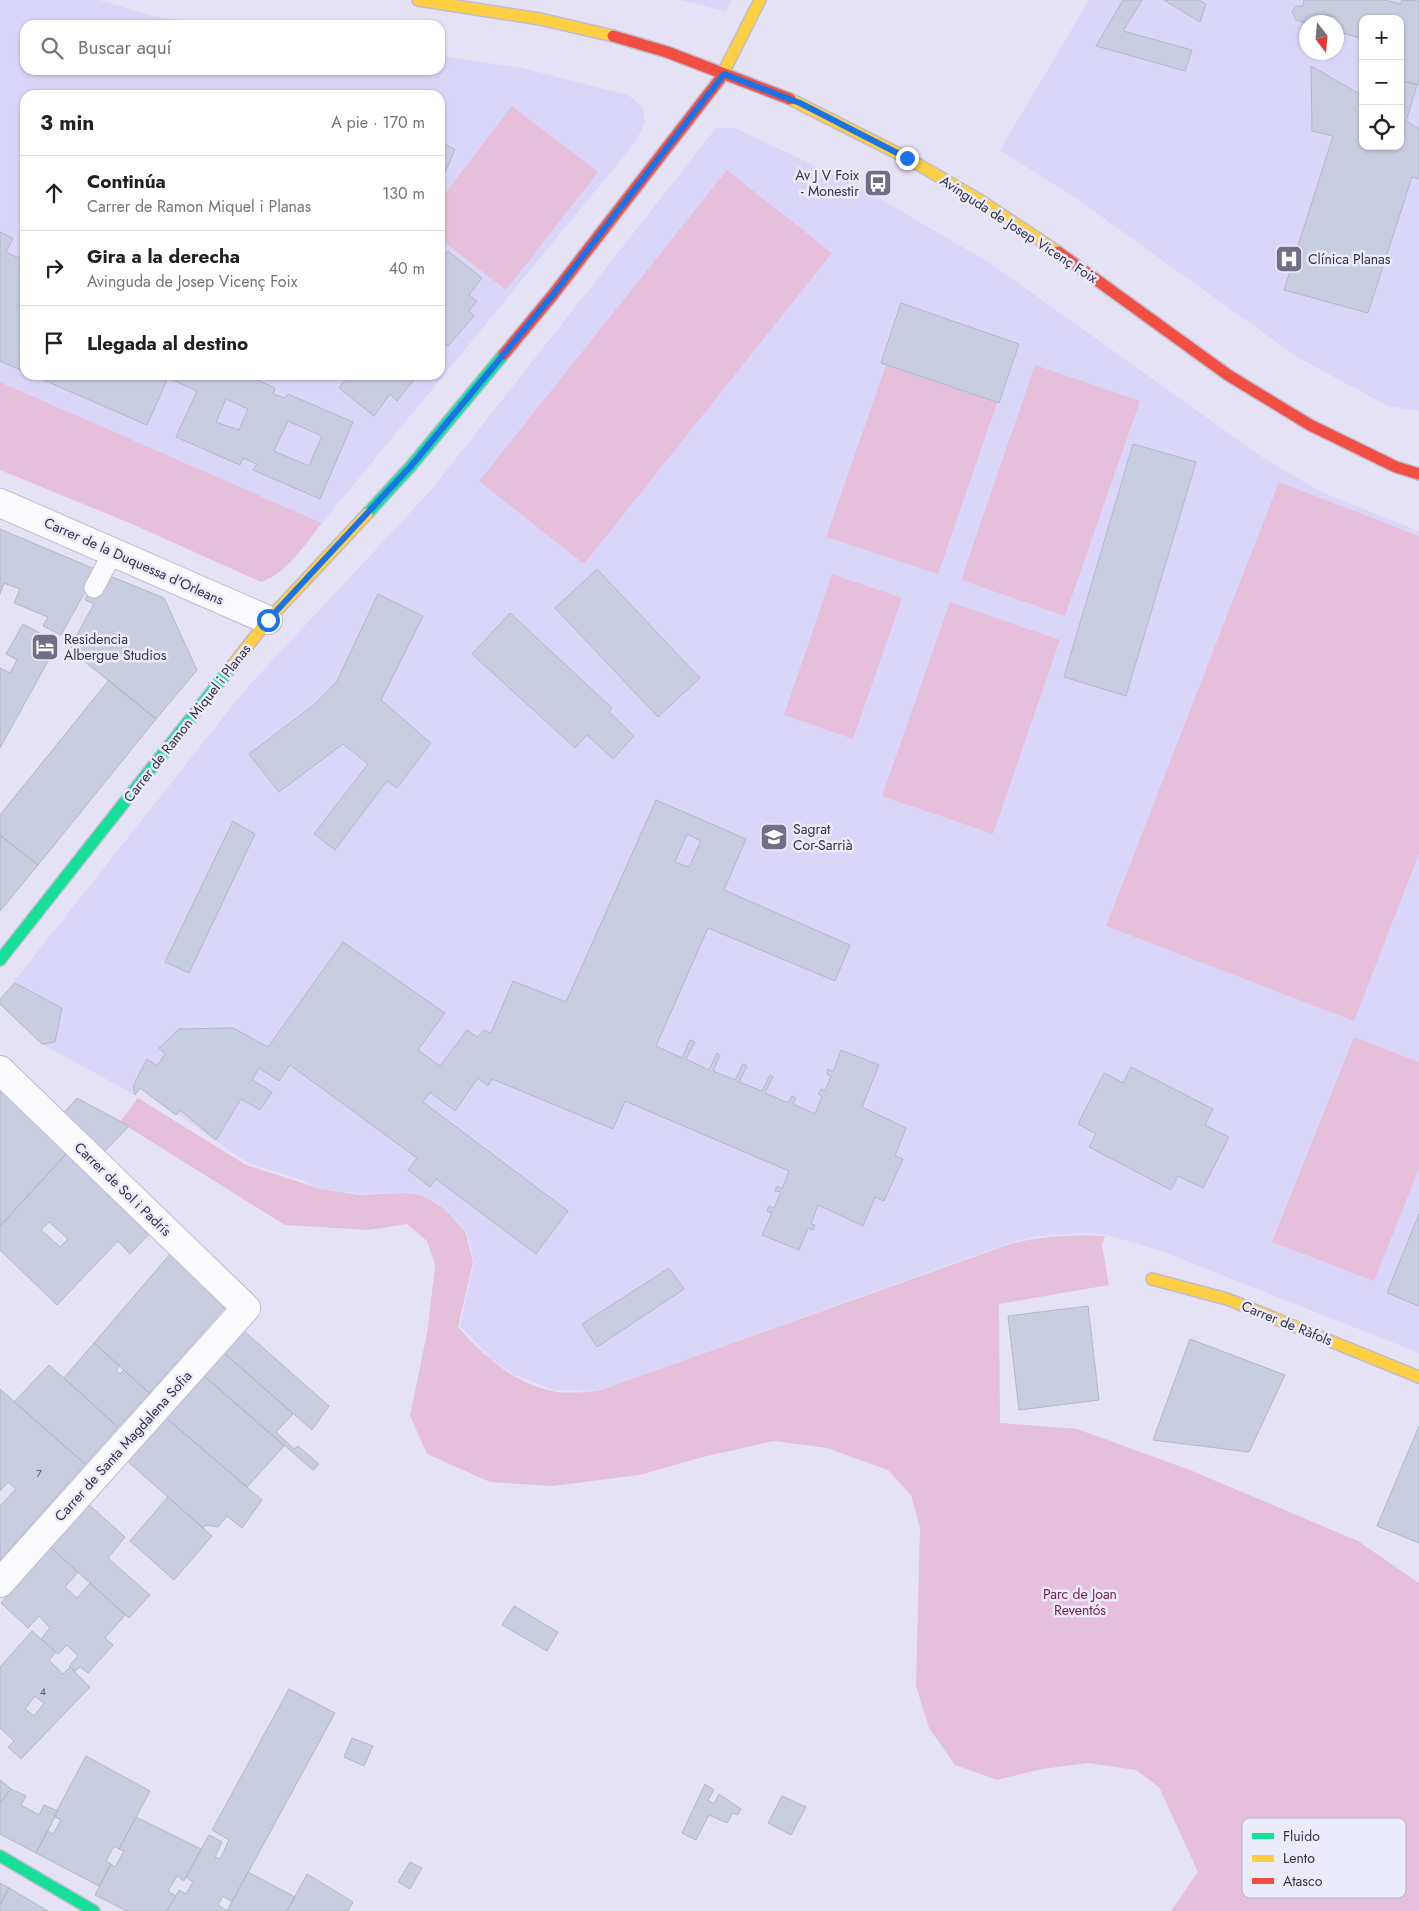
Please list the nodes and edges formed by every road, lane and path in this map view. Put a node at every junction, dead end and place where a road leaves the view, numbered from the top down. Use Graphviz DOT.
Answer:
graph roads {
  1 [pos="418,0"];
  2 [pos="760,0"];
  3 [pos="724,74"];
  4 [pos="1419,474"];
  5 [pos="0,503"];
  6 [pos="113,552"];
  7 [pos="94,588"];
  8 [pos="268,620"];
  9 [pos="0,960"];
  10 [pos="0,1070"];
  11 [pos="1152,1279"];
  12 [pos="246,1308"];
  13 [pos="1419,1377"];
  14 [pos="0,1583"];
  15 [pos="0,1856"];
  16 [pos="94,1911"];
  1 -- 3 [label="street, Avinguda de Josep Vicenç Foix"];
  2 -- 3 [label="street, Carrer de Ramon Miquel i Planas"];
  3 -- 4 [label="street, Avinguda de Josep Vicenç Foix"];
  3 -- 8 [label="street, Carrer de Ramon Miquel i Planas"];
  5 -- 6 [label="street, Carrer de la Duquessa d'Orleans"];
  6 -- 7 [label="lane"];
  6 -- 8 [label="street, Carrer de la Duquessa d'Orleans"];
  8 -- 9 [label="street, Carrer de Ramon Miquel i Planas"];
  10 -- 12 [label="street, Carrer de Sol i Padrís"];
  11 -- 13 [label="street, Carrer de Ràfols"];
  12 -- 14 [label="street, Carrer de Santa Magdalena Sofia"];
  15 -- 16 [label="street"];
}
